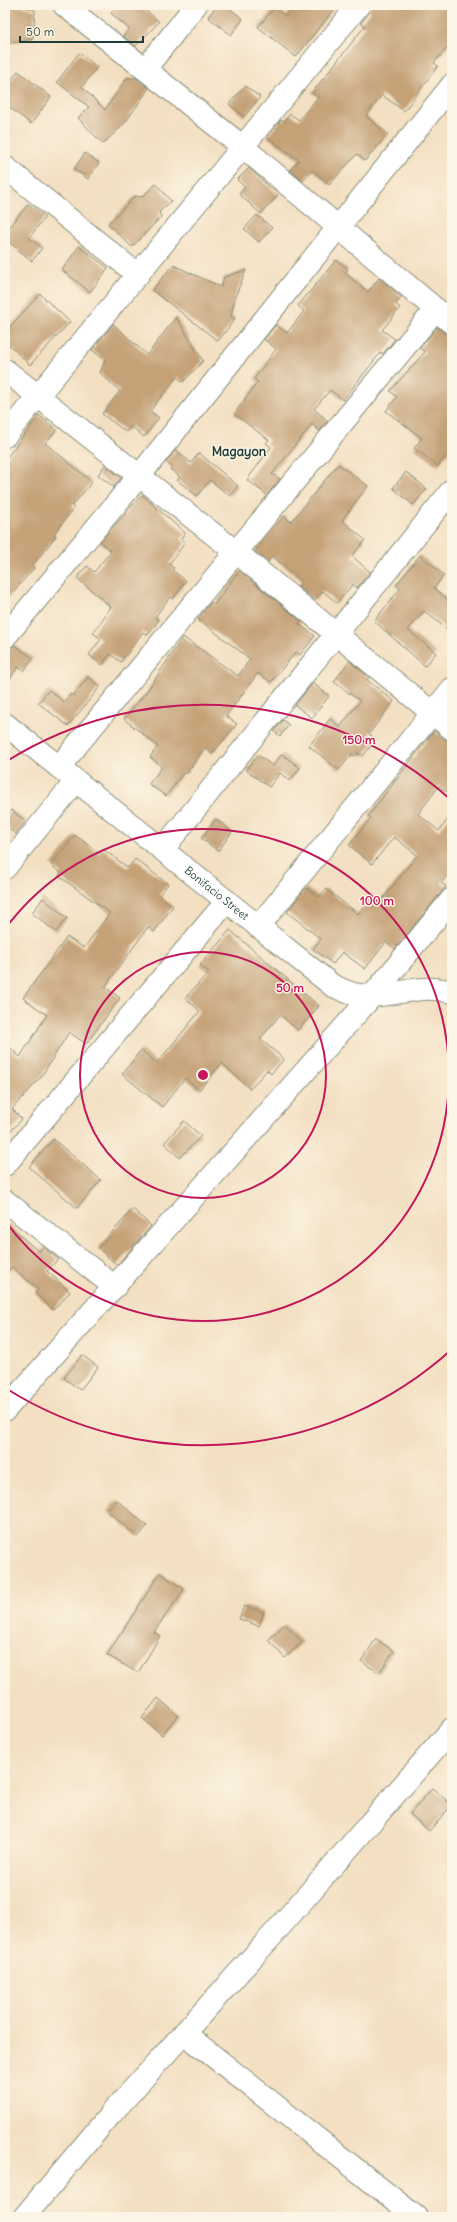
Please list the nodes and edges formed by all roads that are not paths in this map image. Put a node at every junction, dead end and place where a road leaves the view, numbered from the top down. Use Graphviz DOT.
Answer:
graph roads {
  1 [pos="64,5"];
  2 [pos="196,5"];
  3 [pos="359,5"];
  4 [pos="145,69"];
  5 [pos="452,85"];
  6 [pos="243,147"];
  7 [pos="5,167"];
  8 [pos="338,226"];
  9 [pos="138,275"];
  10 [pos="436,309"];
  11 [pos="452,323"];
  12 [pos="5,370"];
  13 [pos="38,396"];
  14 [pos="5,436"];
  15 [pos="140,476"];
  16 [pos="452,490"];
  17 [pos="236,552"];
  18 [pos="334,634"];
  19 [pos="5,637"];
  20 [pos="452,689"];
  21 [pos="433,713"];
  22 [pos="5,724"];
  23 [pos="452,729"];
  24 [pos="59,767"];
  25 [pos="76,781"];
  26 [pos="163,849"];
  27 [pos="5,868"];
  28 [pos="452,900"];
  29 [pos="226,901"];
  30 [pos="258,927"];
  31 [pos="452,992"];
  32 [pos="372,996"];
  33 [pos="5,1165"];
  34 [pos="5,1201"];
  35 [pos="115,1287"];
  36 [pos="5,1410"];
  37 [pos="452,1729"];
  38 [pos="184,2034"];
  39 [pos="24,2217"];
  40 [pos="416,2217"];
  1 -- 4 [label="street"];
  2 -- 4 [label="street"];
  3 -- 6 [label="street"];
  4 -- 6 [label="street"];
  5 -- 8 [label="street"];
  6 -- 8 [label="street"];
  6 -- 9 [label="street"];
  7 -- 9 [label="street"];
  8 -- 10 [label="street"];
  8 -- 15 [label="street"];
  9 -- 13 [label="street"];
  10 -- 11 [label="street"];
  10 -- 17 [label="street"];
  12 -- 13 [label="street"];
  13 -- 14 [label="street"];
  13 -- 15 [label="street"];
  15 -- 17 [label="street"];
  15 -- 19 [label="street"];
  16 -- 18 [label="street"];
  17 -- 18 [label="street"];
  17 -- 24 [label="street"];
  18 -- 21 [label="street"];
  18 -- 26 [label="street"];
  20 -- 21 [label="street"];
  21 -- 23 [label="street"];
  21 -- 30 [label="street"];
  22 -- 24 [label="street, Bonifacio Street"];
  24 -- 25 [label="street, Bonifacio Street"];
  25 -- 26 [label="street, Bonifacio Street"];
  25 -- 27 [label="street"];
  26 -- 29 [label="street, Bonifacio Street"];
  28 -- 32 [label="street"];
  29 -- 30 [label="street, Bonifacio Street"];
  29 -- 33 [label="street"];
  30 -- 32 [label="street, Bonifacio Street"];
  31 -- 32 [label="street, Bonifacio Street"];
  32 -- 35 [label="street"];
  34 -- 35 [label="street"];
  35 -- 36 [label="street"];
  37 -- 38 [label="street"];
  38 -- 39 [label="street"];
  38 -- 40 [label="street"];
}
